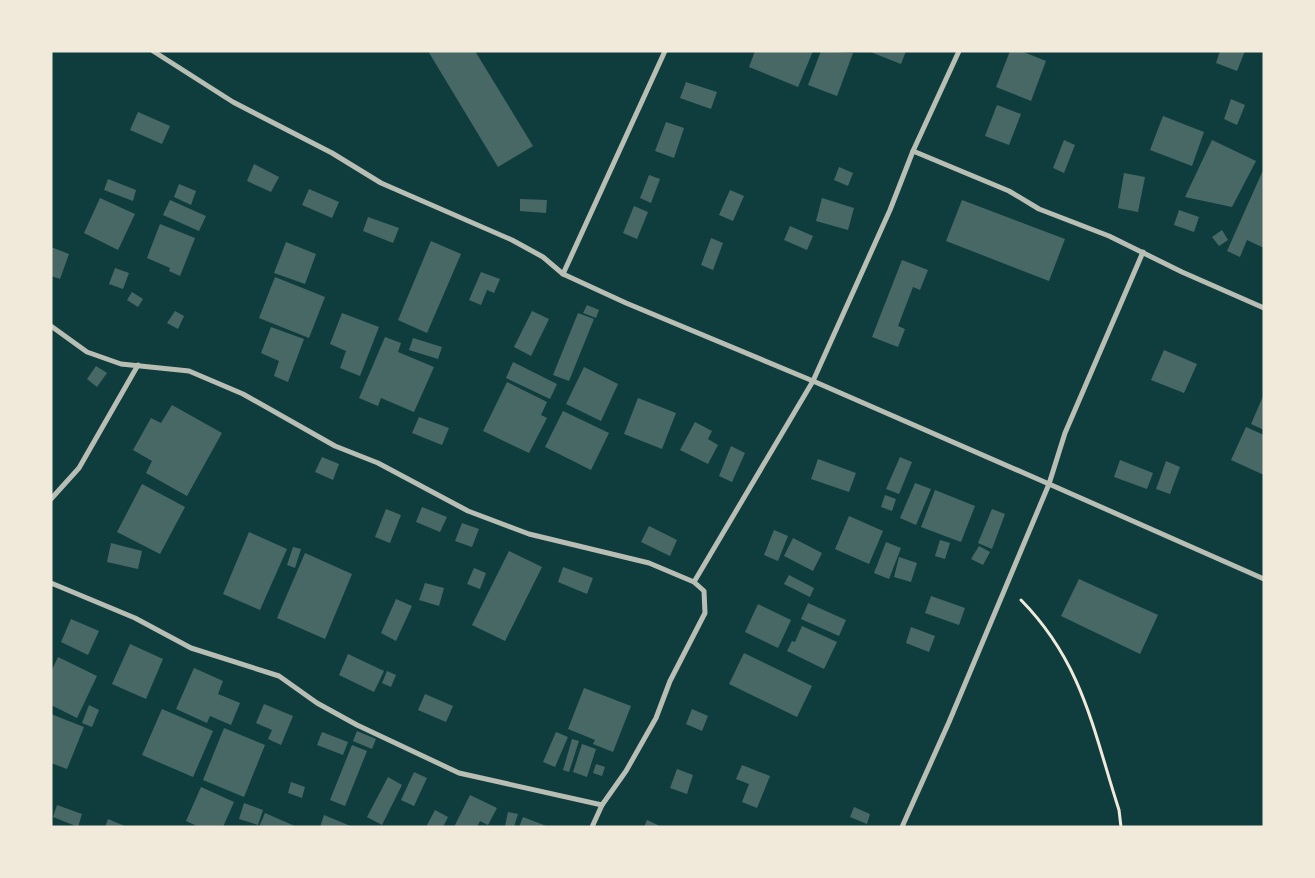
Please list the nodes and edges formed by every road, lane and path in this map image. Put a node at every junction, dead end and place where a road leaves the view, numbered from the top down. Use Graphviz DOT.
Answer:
graph roads {
  1 [pos="154,51"];
  2 [pos="665,51"];
  3 [pos="959,51"];
  4 [pos="913,150"];
  5 [pos="1143,252"];
  6 [pos="563,274"];
  7 [pos="1264,308"];
  8 [pos="51,326"];
  9 [pos="138,365"];
  10 [pos="813,381"];
  11 [pos="1049,484"];
  12 [pos="51,499"];
  13 [pos="1264,579"];
  14 [pos="51,582"];
  15 [pos="694,582"];
  16 [pos="1006,586"];
  17 [pos="602,805"];
  18 [pos="592,827"];
  19 [pos="902,827"];
  20 [pos="1121,827"];
  1 -- 6 [label="street"];
  2 -- 6 [label="street"];
  3 -- 4 [label="street"];
  4 -- 5 [label="street"];
  4 -- 10 [label="street"];
  5 -- 7 [label="street"];
  5 -- 11 [label="street"];
  6 -- 10 [label="street"];
  8 -- 9 [label="street"];
  9 -- 12 [label="street"];
  9 -- 15 [label="street"];
  10 -- 11 [label="street"];
  10 -- 15 [label="street"];
  11 -- 13 [label="street"];
  11 -- 16 [label="street"];
  14 -- 17 [label="street"];
  15 -- 17 [label="street"];
  16 -- 19 [label="street"];
  16 -- 20 [label="path"];
  17 -- 18 [label="street"];
}
